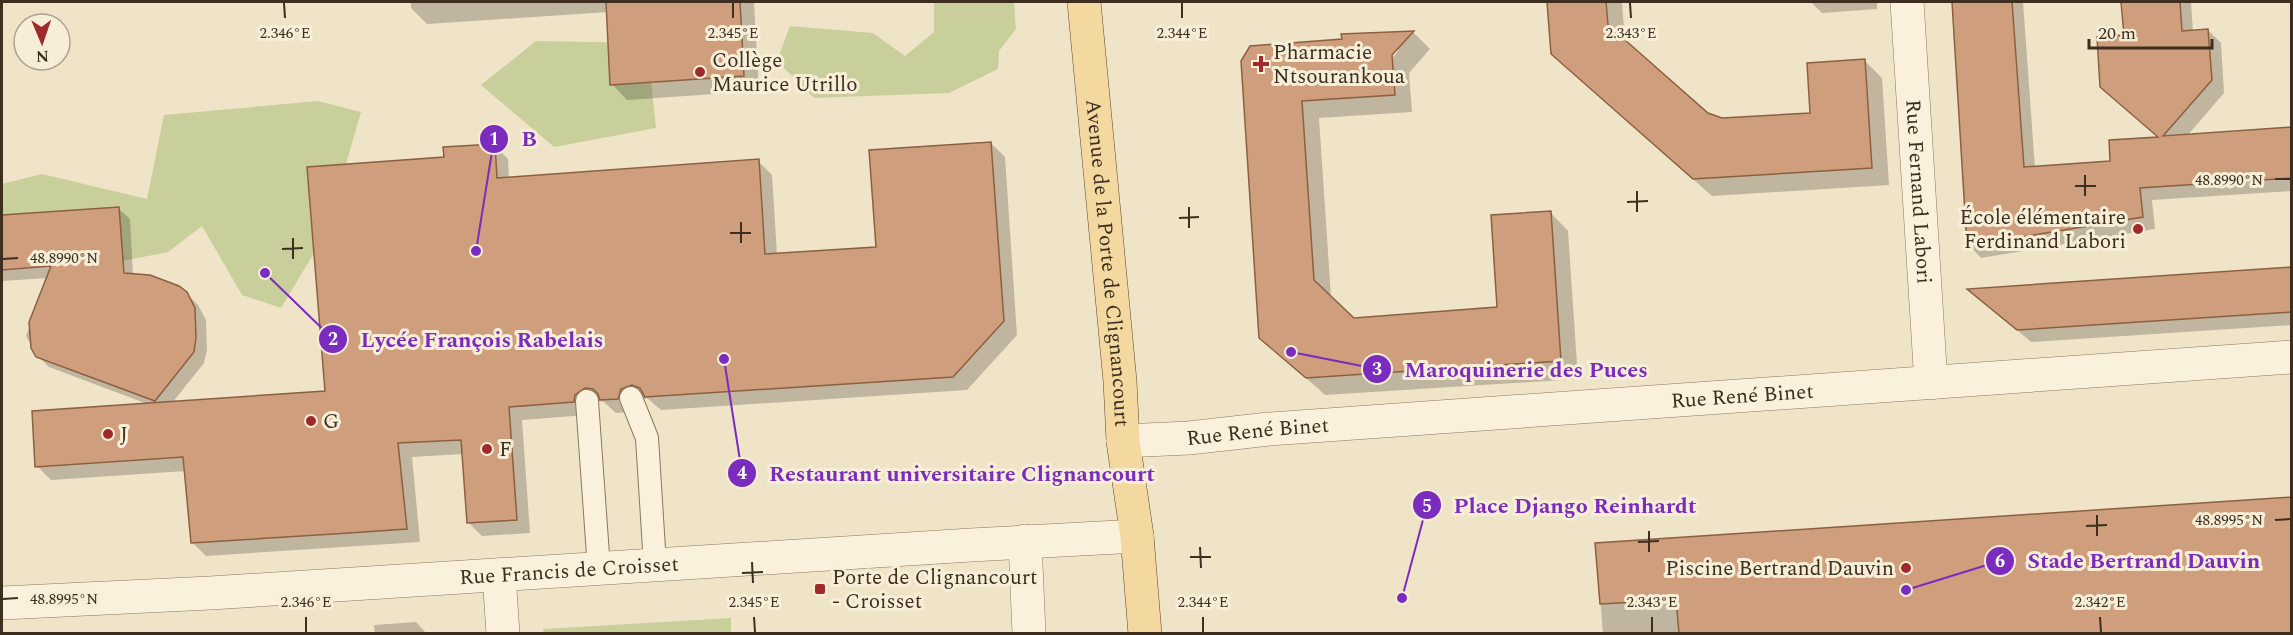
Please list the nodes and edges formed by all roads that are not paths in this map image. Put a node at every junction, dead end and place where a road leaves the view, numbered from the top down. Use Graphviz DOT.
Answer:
graph roads {
  1 [pos="1084,2"];
  2 [pos="1907,2"];
  3 [pos="2292,357"];
  4 [pos="1931,383"];
  5 [pos="631,398"];
  6 [pos="587,401"];
  7 [pos="1123,441"];
  8 [pos="1137,536"];
  9 [pos="1025,541"];
  10 [pos="655,565"];
  11 [pos="599,568"];
  12 [pos="499,575"];
  13 [pos="2,603"];
  14 [pos="503,633"];
  15 [pos="1029,633"];
  16 [pos="1145,633"];
  1 -- 7 [label="main road, Avenue de la Porte de Clignancourt"];
  2 -- 4 [label="street, Rue Fernand Labori"];
  3 -- 4 [label="street, Rue René Binet"];
  4 -- 7 [label="street, Rue René Binet"];
  5 -- 10 [label="lane"];
  6 -- 11 [label="lane"];
  7 -- 8 [label="main road, Avenue de la Porte de Clignancourt"];
  8 -- 9 [label="street, Rue Francis de Croisset"];
  8 -- 16 [label="main road, Avenue de la Porte de Clignancourt"];
  9 -- 10 [label="street, Rue Francis de Croisset"];
  9 -- 15 [label="street"];
  10 -- 11 [label="street, Rue Francis de Croisset"];
  11 -- 12 [label="street, Rue Francis de Croisset"];
  12 -- 13 [label="street, Rue Francis de Croisset"];
  12 -- 14 [label="street"];
}
